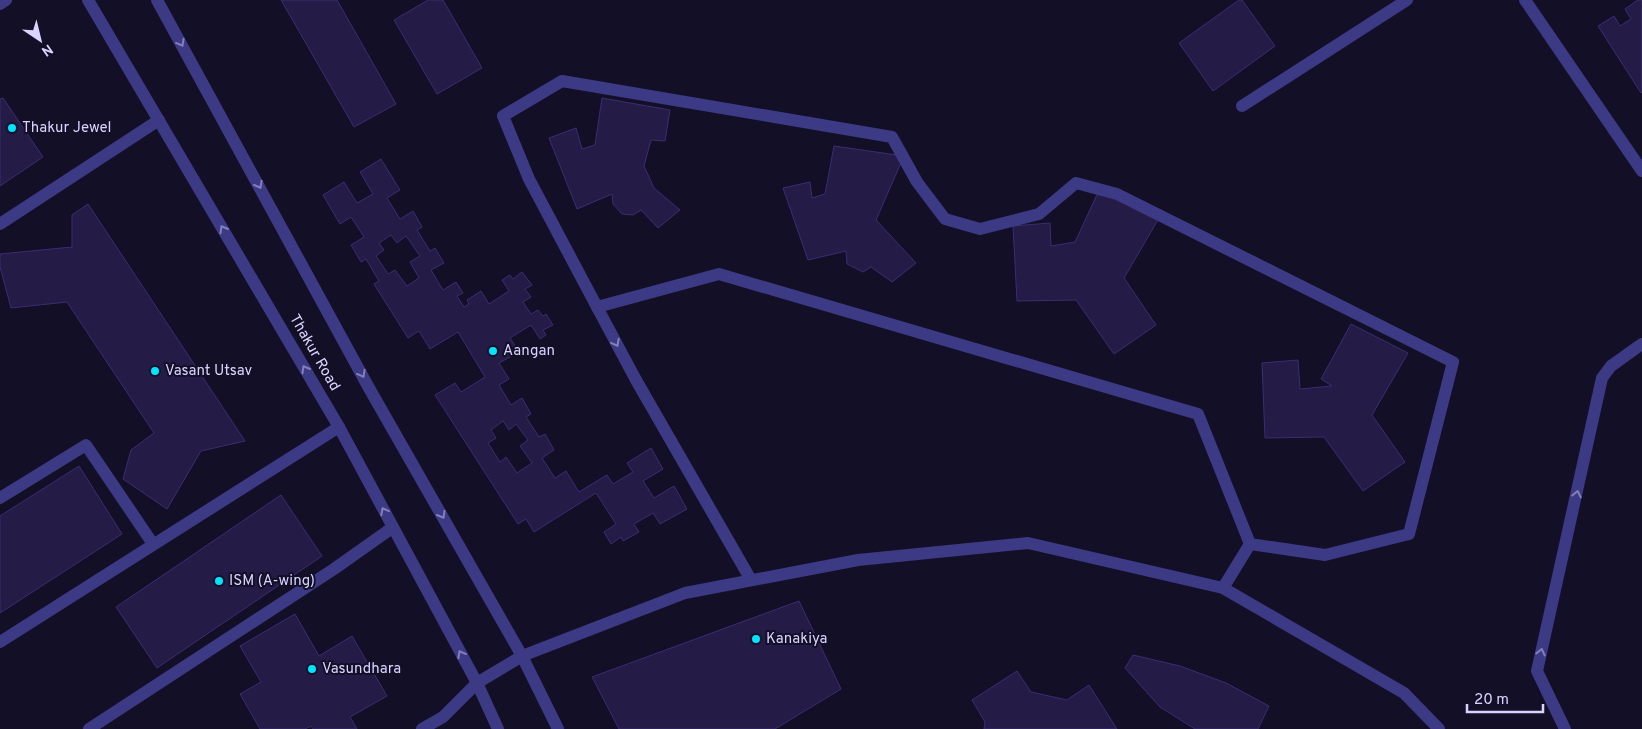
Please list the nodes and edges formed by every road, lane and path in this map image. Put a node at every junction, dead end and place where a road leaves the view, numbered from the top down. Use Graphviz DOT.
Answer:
graph roads {
  1 [pos="6,0"];
  2 [pos="88,0"];
  3 [pos="157,0"];
  4 [pos="1408,0"];
  5 [pos="1525,0"];
  6 [pos="0,4"];
  7 [pos="1242,106"];
  8 [pos="159,120"];
  9 [pos="1642,171"];
  10 [pos="0,224"];
  11 [pos="597,306"];
  12 [pos="1642,344"];
  13 [pos="339,427"];
  14 [pos="0,498"];
  15 [pos="392,528"];
  16 [pos="153,544"];
  17 [pos="1250,544"];
  18 [pos="751,580"];
  19 [pos="1223,588"];
  20 [pos="0,642"];
  21 [pos="522,656"];
  22 [pos="477,683"];
  23 [pos="89,729"];
  24 [pos="422,729"];
  25 [pos="498,729"];
  26 [pos="558,729"];
  27 [pos="1439,729"];
  28 [pos="1565,729"];
  1 -- 6 [label="street"];
  2 -- 8 [label="street, Thakur Road"];
  3 -- 21 [label="street, Thakur Road, one-way"];
  4 -- 7 [label="street"];
  5 -- 9 [label="street"];
  8 -- 10 [label="street"];
  13 -- 8 [label="street, Thakur Road, one-way"];
  11 -- 17 [label="street"];
  11 -- 17 [label="street"];
  11 -- 18 [label="street, one-way"];
  28 -- 12 [label="street, one-way"];
  15 -- 13 [label="street, Thakur Road, one-way"];
  13 -- 16 [label="street"];
  14 -- 16 [label="street"];
  22 -- 15 [label="street, Thakur Road, one-way"];
  15 -- 23 [label="street"];
  16 -- 20 [label="street"];
  17 -- 19 [label="street"];
  18 -- 19 [label="street"];
  18 -- 21 [label="street"];
  19 -- 27 [label="street"];
  21 -- 22 [label="street"];
  21 -- 26 [label="street, Thakur Road"];
  22 -- 24 [label="street"];
  22 -- 25 [label="street, Thakur Road"];
}
